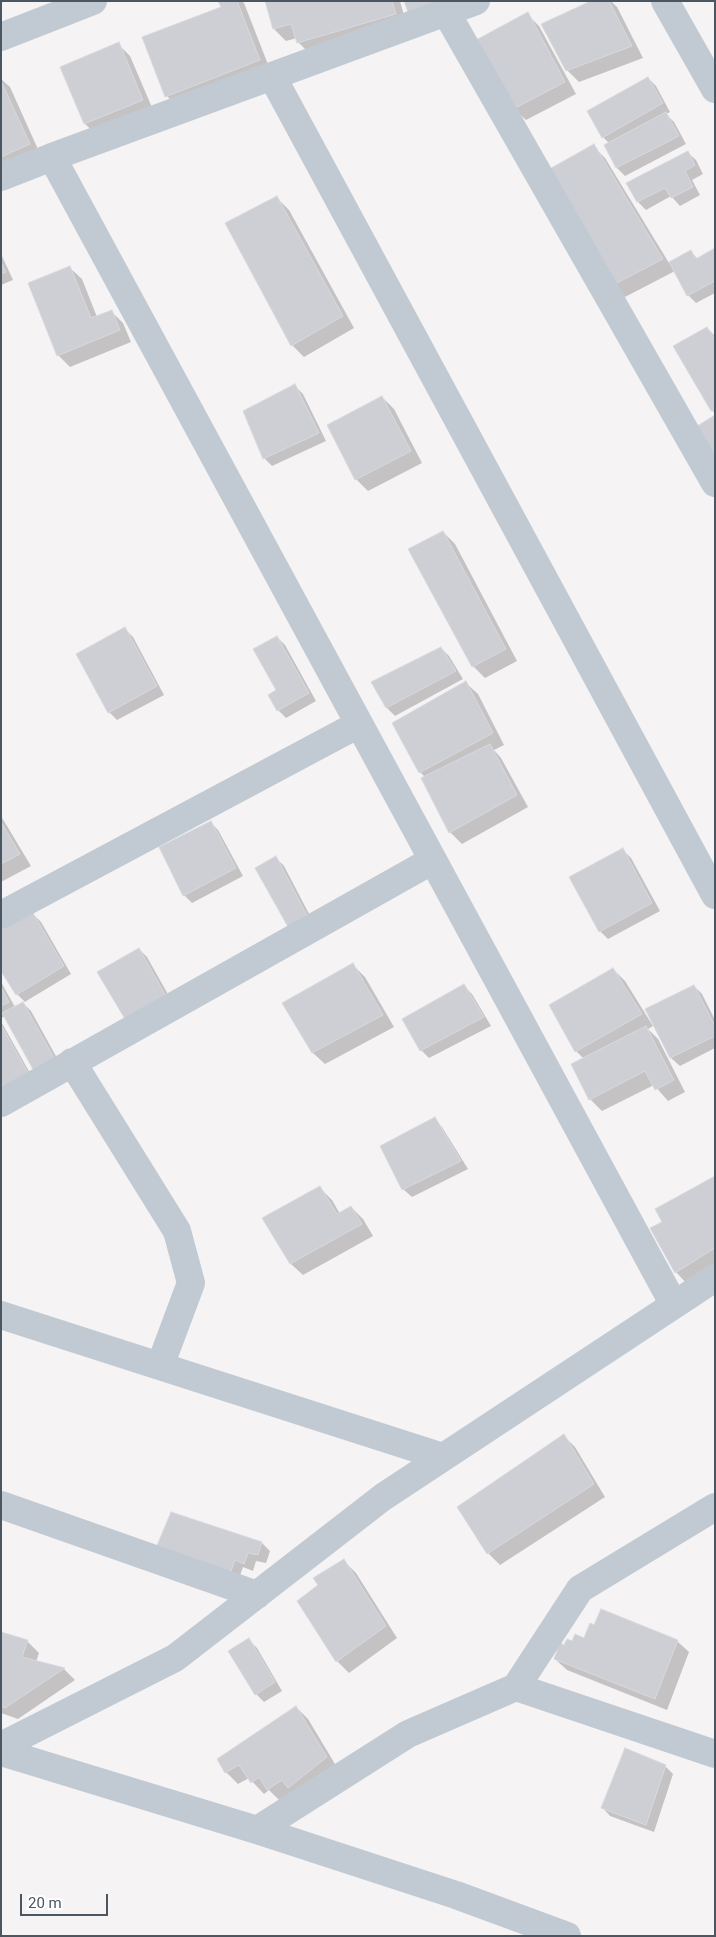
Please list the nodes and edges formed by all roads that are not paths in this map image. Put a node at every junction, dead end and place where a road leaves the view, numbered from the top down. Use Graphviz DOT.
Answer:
graph roads {
  1 [pos="93,1"];
  2 [pos="476,1"];
  3 [pos="665,1"];
  4 [pos="446,12"];
  5 [pos="1,36"];
  6 [pos="272,76"];
  7 [pos="715,89"];
  8 [pos="52,157"];
  9 [pos="1,177"];
  10 [pos="715,483"];
  11 [pos="359,724"];
  12 [pos="433,860"];
  13 [pos="715,895"];
  14 [pos="1,914"];
  15 [pos="72,1062"];
  16 [pos="1,1103"];
  17 [pos="715,1278"];
  18 [pos="674,1304"];
  19 [pos="1,1315"];
  20 [pos="160,1366"];
  21 [pos="443,1457"];
  22 [pos="1,1505"];
  23 [pos="715,1507"];
  24 [pos="257,1595"];
  25 [pos="516,1687"];
  26 [pos="1,1746"];
  27 [pos="1,1752"];
  28 [pos="715,1754"];
  29 [pos="257,1830"];
  30 [pos="567,1936"];
  1 -- 5 [label="street"];
  2 -- 4 [label="street"];
  3 -- 7 [label="street"];
  4 -- 6 [label="street"];
  4 -- 10 [label="street"];
  6 -- 8 [label="street"];
  6 -- 13 [label="street"];
  8 -- 9 [label="street"];
  8 -- 11 [label="street"];
  11 -- 12 [label="street"];
  11 -- 14 [label="street"];
  12 -- 15 [label="street"];
  12 -- 18 [label="street"];
  15 -- 16 [label="street"];
  15 -- 20 [label="street"];
  17 -- 18 [label="street"];
  18 -- 21 [label="street"];
  19 -- 20 [label="street"];
  20 -- 21 [label="street"];
  21 -- 24 [label="street"];
  22 -- 24 [label="street"];
  23 -- 25 [label="street"];
  24 -- 26 [label="street"];
  25 -- 28 [label="street"];
  25 -- 29 [label="street"];
  27 -- 29 [label="street"];
  29 -- 30 [label="street"];
}
